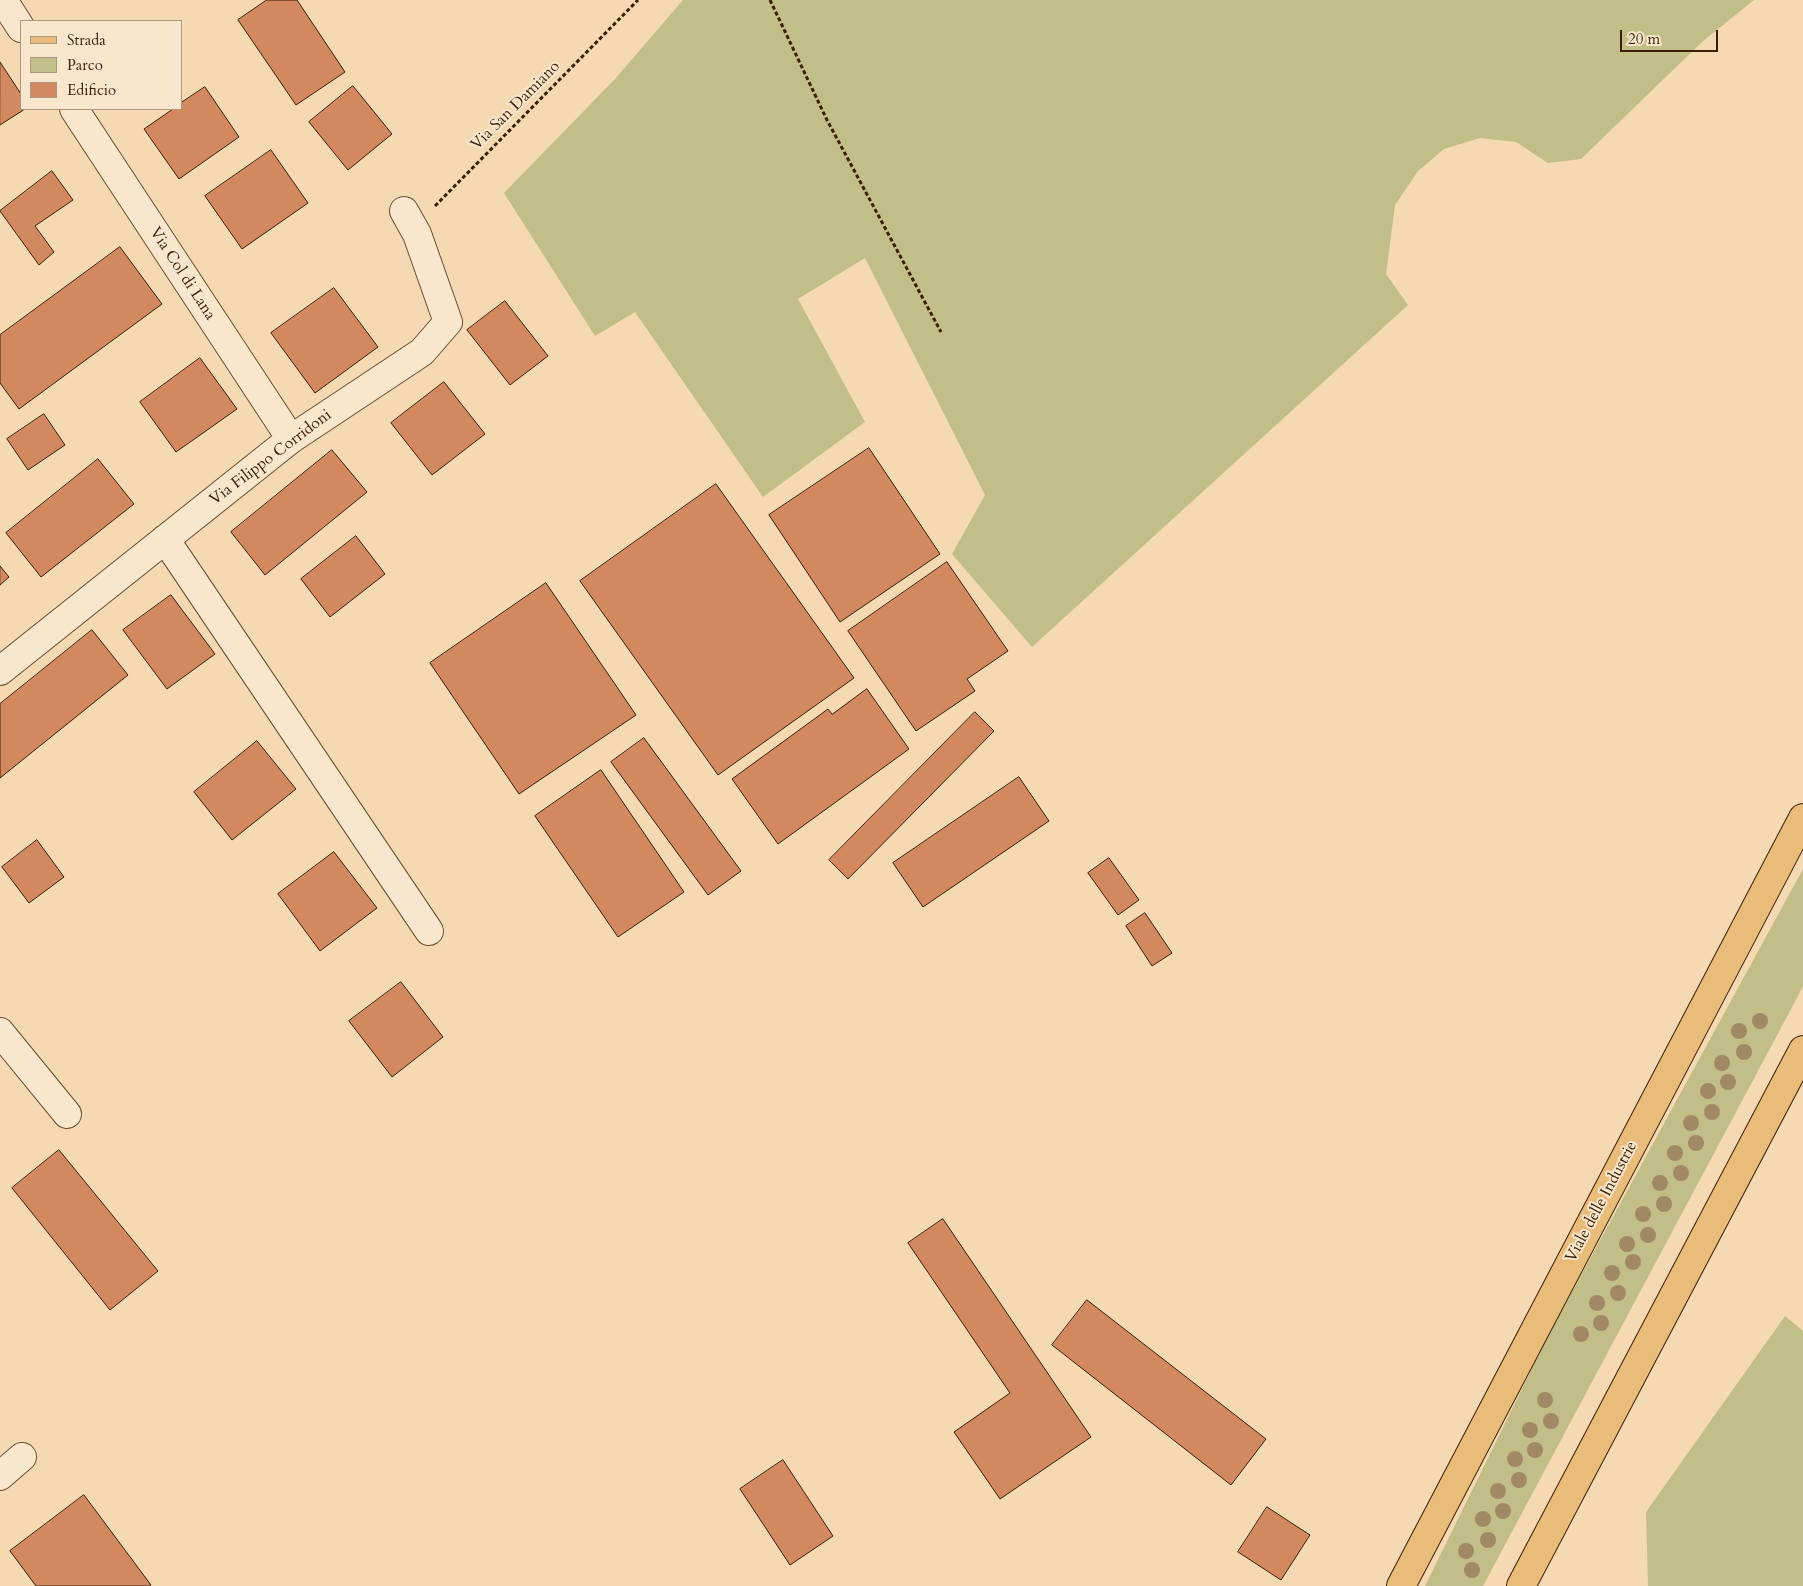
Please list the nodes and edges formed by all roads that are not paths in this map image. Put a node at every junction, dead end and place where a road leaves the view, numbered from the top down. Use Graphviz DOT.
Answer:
graph roads {
  1 [pos="3,0"];
  2 [pos="20,26"];
  3 [pos="75,110"];
  4 [pos="404,211"];
  5 [pos="291,439"];
  6 [pos="165,539"];
  7 [pos="0,670"];
  8 [pos="1803,818"];
  9 [pos="429,931"];
  10 [pos="0,1032"];
  11 [pos="1803,1050"];
  12 [pos="67,1114"];
  13 [pos="22,1457"];
  14 [pos="0,1476"];
  15 [pos="1401,1586"];
  16 [pos="1521,1586"];
  1 -- 2 [label="street"];
  3 -- 5 [label="street, Via Col di Lana"];
  4 -- 5 [label="street, Via Filippo Corridoni"];
  5 -- 6 [label="street, Via Filippo Corridoni"];
  6 -- 7 [label="street, Via Filippo Corridoni"];
  6 -- 9 [label="street"];
  8 -- 15 [label="main road, Viale delle Industrie"];
  10 -- 12 [label="street"];
  11 -- 16 [label="main road"];
  13 -- 14 [label="street"];
}
